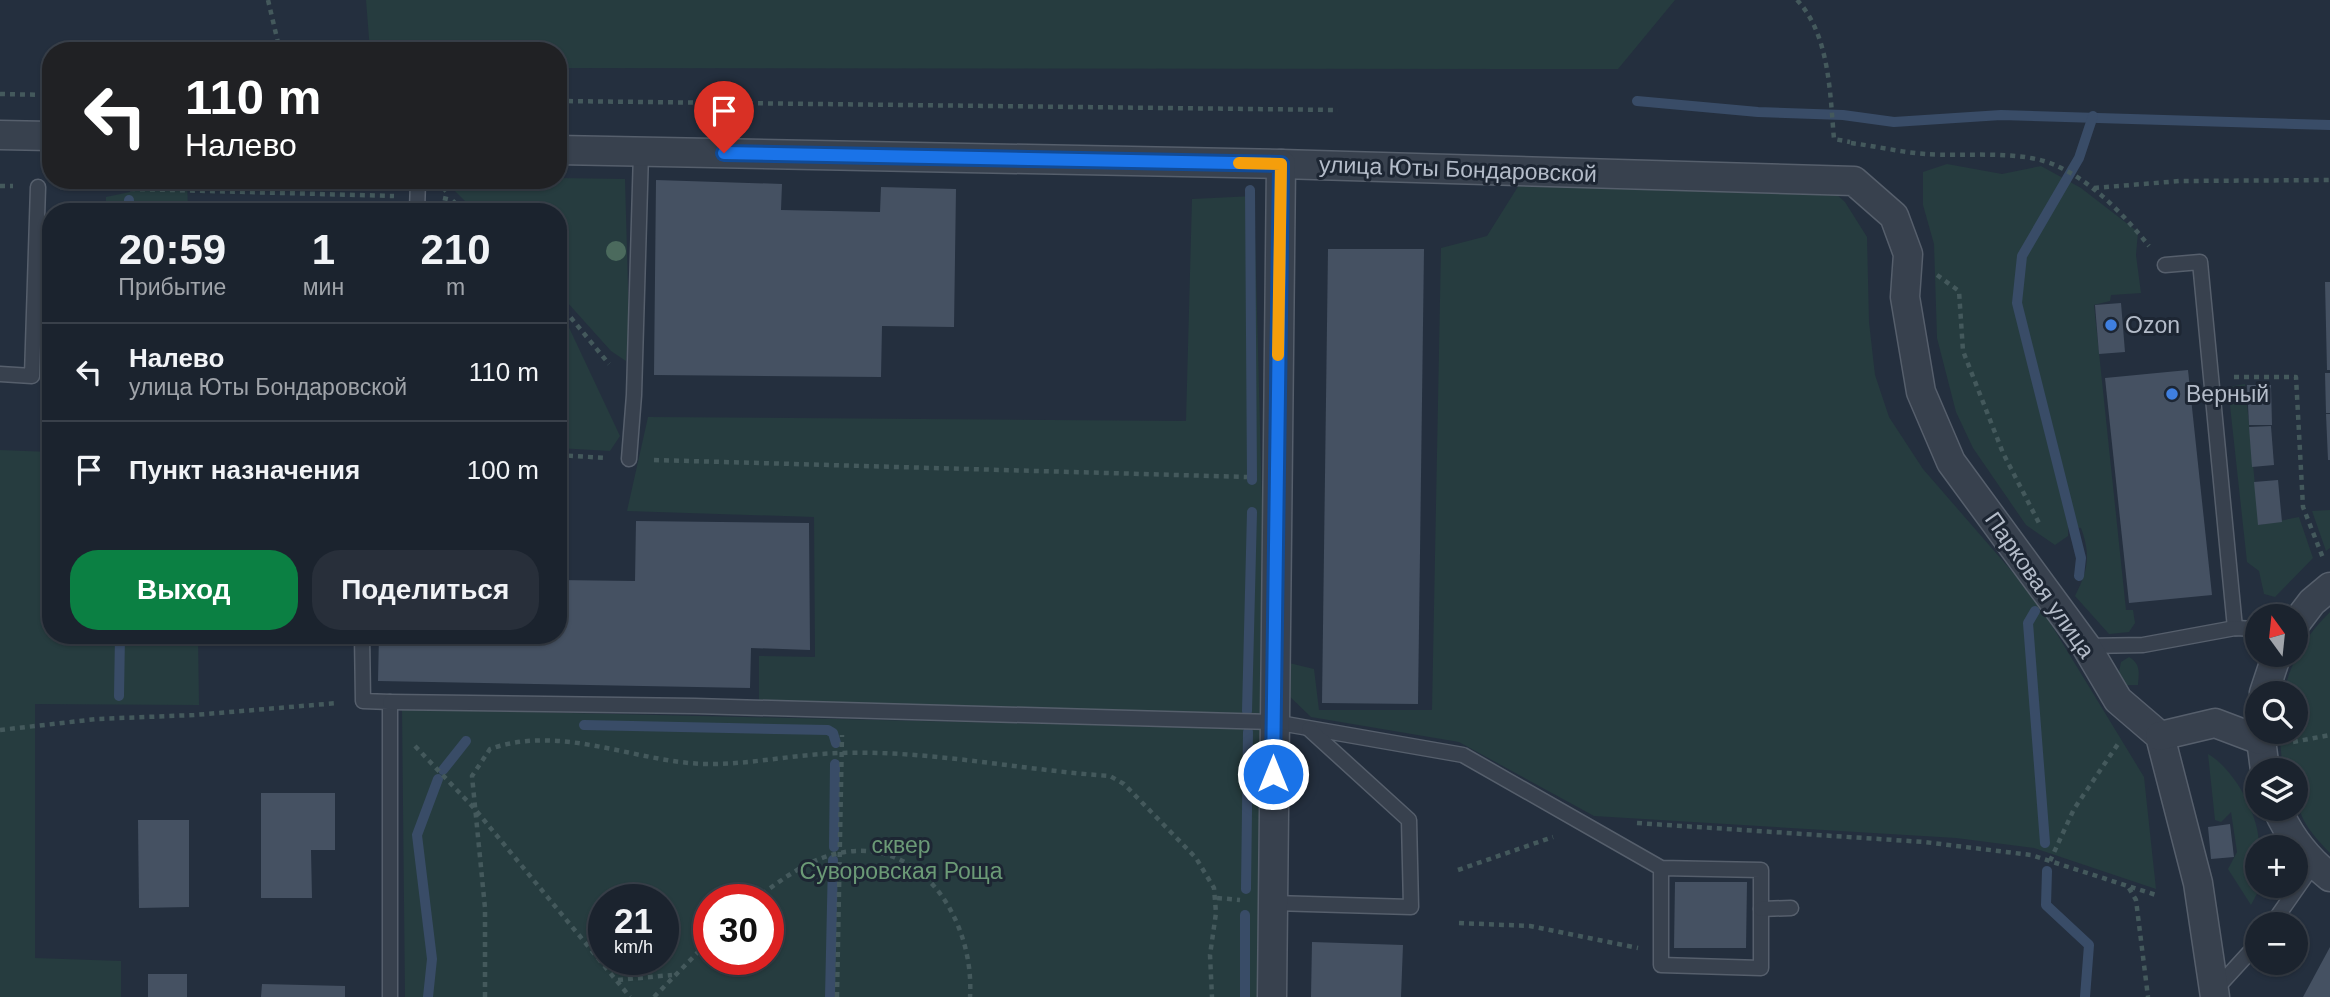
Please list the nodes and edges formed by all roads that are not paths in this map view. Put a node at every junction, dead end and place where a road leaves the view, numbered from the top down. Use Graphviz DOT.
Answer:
graph roads {
  1 [pos="0,135"];
  2 [pos="42,136"];
  3 [pos="567,150"];
  4 [pos="641,152"];
  5 [pos="1281,164"];
  6 [pos="1854,181"];
  7 [pos="38,187"];
  8 [pos="2165,265"];
  9 [pos="0,374"];
  10 [pos="629,459"];
  11 [pos="2330,587"];
  12 [pos="2308,607"];
  13 [pos="2235,628"];
  14 [pos="2245,628"];
  15 [pos="362,644"];
  16 [pos="2086,646"];
  17 [pos="390,706"];
  18 [pos="1274,722"];
  19 [pos="1308,728"];
  20 [pos="2245,732"];
  21 [pos="2160,736"];
  22 [pos="2283,821"];
  23 [pos="1661,868"];
  24 [pos="2322,871"];
  25 [pos="1273,903"];
  26 [pos="1791,908"];
  27 [pos="1761,909"];
  28 [pos="2283,912"];
  29 [pos="2245,958"];
  30 [pos="2214,994"];
  31 [pos="390,997"];
  32 [pos="1272,997"];
  1 -- 2 [label="street"];
  3 -- 4 [label="street, улица Юты Бондаровской"];
  4 -- 5 [label="street, улица Юты Бондаровской"];
  4 -- 10 [label="lane"];
  5 -- 6 [label="street, улица Юты Бондаровской"];
  5 -- 18 [label="street"];
  6 -- 16 [label="street, Парковая улица"];
  7 -- 9 [label="lane"];
  8 -- 13 [label="lane"];
  11 -- 12 [label="street"];
  13 -- 14 [label="lane"];
  13 -- 16 [label="lane"];
  15 -- 17 [label="lane"];
  16 -- 21 [label="street, Парковая улица"];
  17 -- 18 [label="lane"];
  17 -- 31 [label="lane"];
  18 -- 19 [label="lane"];
  18 -- 25 [label="street"];
  19 -- 23 [label="lane"];
  19 -- 25 [label="lane"];
  20 -- 21 [label="street"];
  21 -- 30 [label="street"];
  22 -- 24 [label="street"];
  23 -- 27 [label="lane"];
  23 -- 27 [label="lane"];
  24 -- 28 [label="lane"];
  25 -- 32 [label="street"];
  26 -- 27 [label="lane"];
  29 -- 30 [label="lane"];
}
